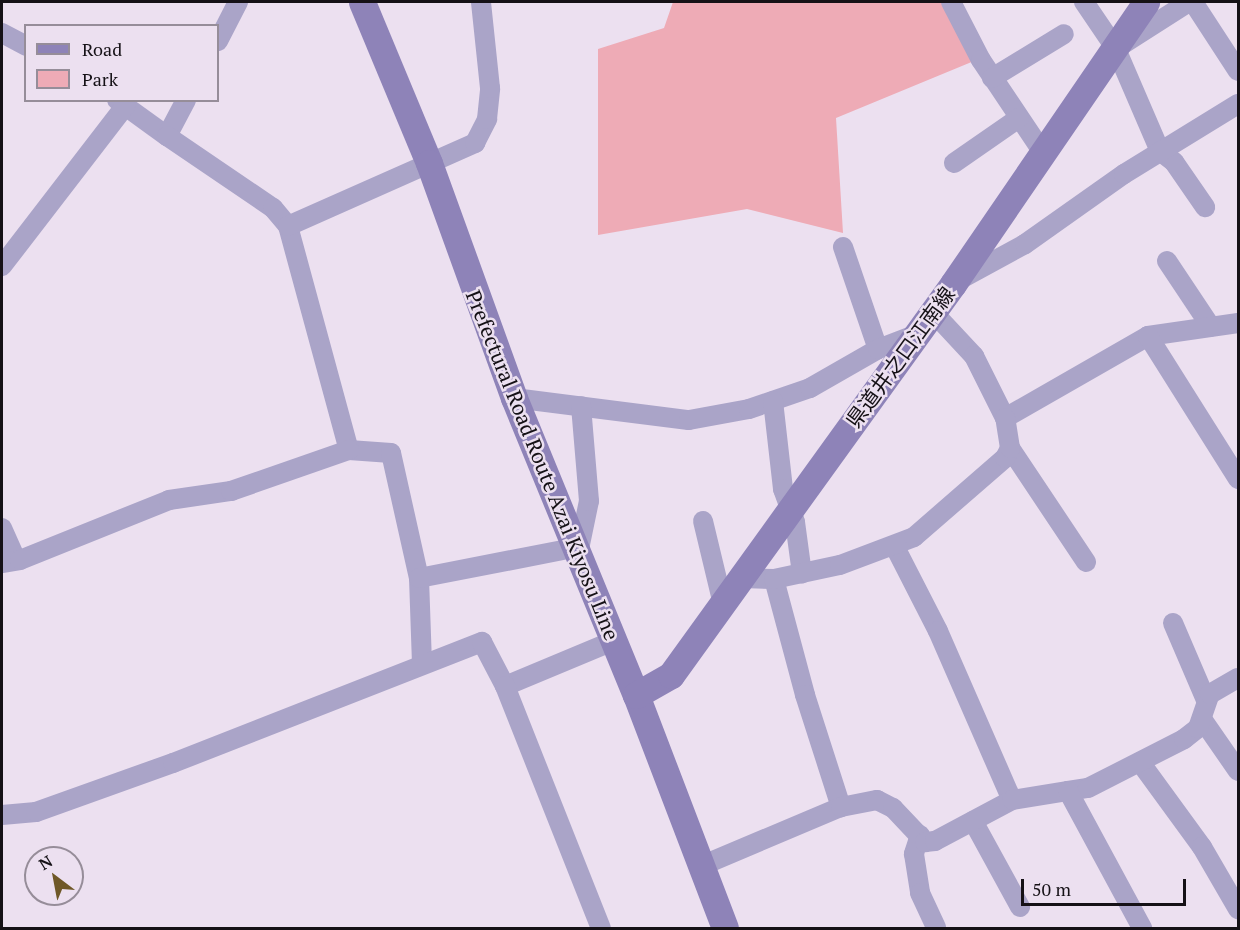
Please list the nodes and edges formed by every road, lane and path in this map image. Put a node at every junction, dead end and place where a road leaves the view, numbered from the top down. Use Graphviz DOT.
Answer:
graph roads {
  1 [pos="238,2"];
  2 [pos="362,2"];
  3 [pos="481,2"];
  4 [pos="951,2"];
  5 [pos="1084,2"];
  6 [pos="1146,2"];
  7 [pos="1191,2"];
  8 [pos="2,33"];
  9 [pos="1064,34"];
  10 [pos="219,39"];
  11 [pos="24,45"];
  12 [pos="1116,49"];
  13 [pos="1239,71"];
  14 [pos="992,78"];
  15 [pos="185,102"];
  16 [pos="121,103"];
  17 [pos="1239,104"];
  18 [pos="1019,118"];
  19 [pos="167,136"];
  20 [pos="1042,151"];
  21 [pos="1160,151"];
  22 [pos="429,163"];
  23 [pos="954,163"];
  24 [pos="1205,207"];
  25 [pos="288,226"];
  26 [pos="843,247"];
  27 [pos="1167,261"];
  28 [pos="2,266"];
  29 [pos="952,284"];
  30 [pos="932,310"];
  31 [pos="1239,323"];
  32 [pos="1211,327"];
  33 [pos="915,334"];
  34 [pos="1148,336"];
  35 [pos="878,349"];
  36 [pos="514,398"];
  37 [pos="773,401"];
  38 [pos="581,406"];
  39 [pos="1005,418"];
  40 [pos="1010,448"];
  41 [pos="349,450"];
  42 [pos="1239,479"];
  43 [pos="789,511"];
  44 [pos="703,521"];
  45 [pos="2,528"];
  46 [pos="895,547"];
  47 [pos="575,553"];
  48 [pos="9,561"];
  49 [pos="1086,562"];
  50 [pos="802,574"];
  51 [pos="742,578"];
  52 [pos="420,579"];
  53 [pos="774,579"];
  54 [pos="723,604"];
  55 [pos="1173,623"];
  56 [pos="613,641"];
  57 [pos="422,664"];
  58 [pos="1239,678"];
  59 [pos="505,686"];
  60 [pos="636,696"];
  61 [pos="1204,710"];
  62 [pos="1140,762"];
  63 [pos="1239,771"];
  64 [pos="1068,791"];
  65 [pos="1012,800"];
  66 [pos="841,807"];
  67 [pos="2,815"];
  68 [pos="973,821"];
  69 [pos="920,835"];
  70 [pos="701,866"];
  71 [pos="1020,907"];
  72 [pos="1239,909"];
  73 [pos="601,928"];
  74 [pos="725,928"];
  75 [pos="936,928"];
  76 [pos="1142,928"];
  1 -- 10 [label="street"];
  2 -- 22 [label="main road, Prefectural Road Route Azai Kiyosu Line"];
  3 -- 22 [label="street"];
  4 -- 14 [label="street"];
  5 -- 12 [label="street"];
  6 -- 12 [label="main road, 県道井之口江南線"];
  7 -- 12 [label="street"];
  7 -- 13 [label="street"];
  8 -- 11 [label="street"];
  9 -- 14 [label="street"];
  12 -- 20 [label="main road, 県道井之口江南線"];
  12 -- 21 [label="street"];
  14 -- 18 [label="street"];
  15 -- 19 [label="street"];
  16 -- 19 [label="street"];
  16 -- 28 [label="street"];
  17 -- 21 [label="street"];
  18 -- 20 [label="street"];
  18 -- 23 [label="street"];
  19 -- 25 [label="street"];
  20 -- 29 [label="main road, 県道井之口江南線"];
  21 -- 24 [label="street"];
  21 -- 29 [label="street"];
  22 -- 25 [label="street"];
  22 -- 36 [label="main road, Prefectural Road Route Azai Kiyosu Line"];
  25 -- 41 [label="street"];
  26 -- 35 [label="street"];
  27 -- 32 [label="street"];
  29 -- 30 [label="main road, 県道井之口江南線"];
  30 -- 33 [label="main road, 県道井之口江南線"];
  30 -- 39 [label="street"];
  31 -- 32 [label="street"];
  32 -- 34 [label="street"];
  33 -- 35 [label="street"];
  33 -- 43 [label="main road, 県道井之口江南線"];
  34 -- 39 [label="street"];
  34 -- 42 [label="street"];
  35 -- 37 [label="street"];
  36 -- 38 [label="street"];
  36 -- 47 [label="main road, Prefectural Road Route Azai Kiyosu Line"];
  37 -- 38 [label="street"];
  37 -- 43 [label="street"];
  38 -- 47 [label="street"];
  39 -- 40 [label="street"];
  40 -- 46 [label="street"];
  40 -- 49 [label="street"];
  41 -- 48 [label="street"];
  41 -- 52 [label="street"];
  43 -- 50 [label="street"];
  43 -- 51 [label="main road, 県道井之口江南線"];
  44 -- 54 [label="street"];
  45 -- 48 [label="street"];
  46 -- 50 [label="street"];
  46 -- 65 [label="street"];
  47 -- 52 [label="street"];
  47 -- 56 [label="main road, Prefectural Road Route Azai Kiyosu Line"];
  50 -- 53 [label="street"];
  51 -- 53 [label="street"];
  51 -- 54 [label="main road, 県道井之口江南線"];
  52 -- 57 [label="street"];
  53 -- 66 [label="street"];
  54 -- 60 [label="main road, 県道井之口江南線"];
  55 -- 61 [label="street"];
  56 -- 59 [label="street"];
  56 -- 60 [label="main road, Prefectural Road Route Azai Kiyosu Line"];
  57 -- 59 [label="street"];
  57 -- 67 [label="street"];
  58 -- 61 [label="street"];
  59 -- 73 [label="street"];
  60 -- 70 [label="main road, Prefectural Road Route Azai Kiyosu Line"];
  61 -- 62 [label="street"];
  61 -- 63 [label="street"];
  62 -- 64 [label="street"];
  62 -- 72 [label="street"];
  64 -- 65 [label="street"];
  64 -- 76 [label="street"];
  65 -- 68 [label="street"];
  66 -- 69 [label="street"];
  66 -- 70 [label="street"];
  68 -- 69 [label="street"];
  68 -- 71 [label="street"];
  69 -- 75 [label="street"];
  70 -- 74 [label="main road, Prefectural Road Route Azai Kiyosu Line"];
}
